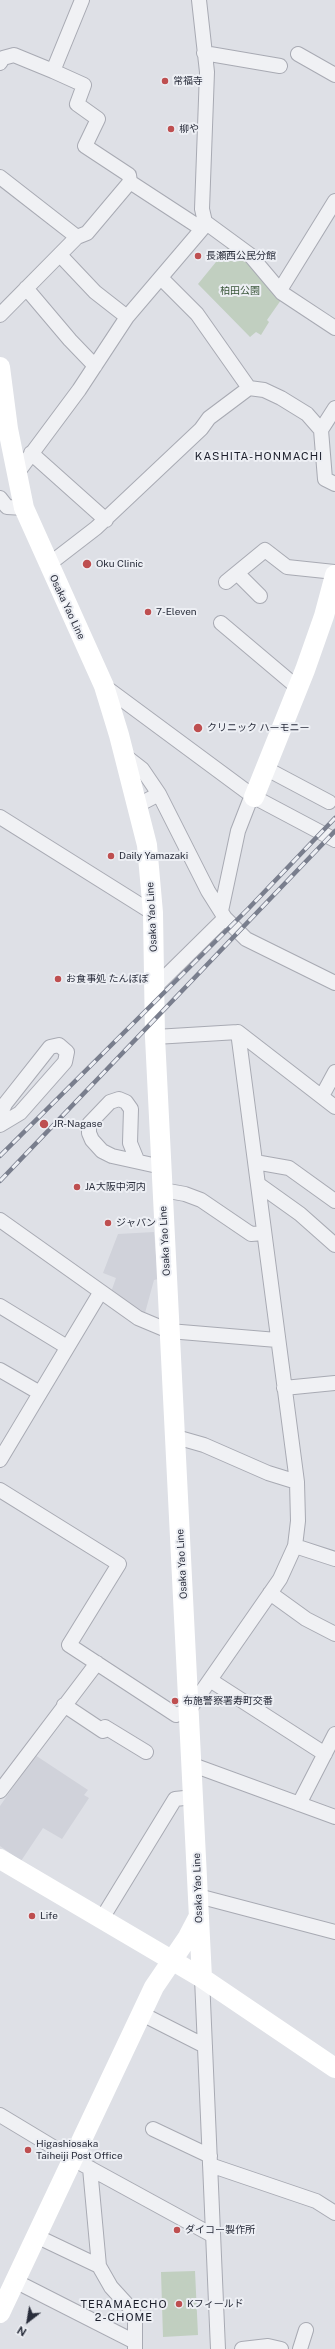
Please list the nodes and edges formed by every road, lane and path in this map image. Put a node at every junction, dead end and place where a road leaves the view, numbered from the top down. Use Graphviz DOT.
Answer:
graph roads {
  1 [pos="82,0"];
  2 [pos="199,0"];
  3 [pos="204,52"];
  4 [pos="298,54"];
  5 [pos="0,63"];
  6 [pos="280,66"];
  7 [pos="52,71"];
  8 [pos="335,75"];
  9 [pos="0,177"];
  10 [pos="130,182"];
  11 [pos="335,201"];
  12 [pos="203,226"];
  13 [pos="77,237"];
  14 [pos="60,255"];
  15 [pos="160,278"];
  16 [pos="26,288"];
  17 [pos="280,290"];
  18 [pos="0,315"];
  19 [pos="127,317"];
  20 [pos="335,328"];
  21 [pos="95,366"];
  22 [pos="0,367"];
  23 [pos="249,388"];
  24 [pos="335,408"];
  25 [pos="321,430"];
  26 [pos="31,454"];
  27 [pos="18,472"];
  28 [pos="335,484"];
  29 [pos="0,498"];
  30 [pos="24,508"];
  31 [pos="106,520"];
  32 [pos="48,565"];
  33 [pos="237,573"];
  34 [pos="335,577"];
  35 [pos="226,582"];
  36 [pos="260,596"];
  37 [pos="221,623"];
  38 [pos="104,686"];
  39 [pos="298,688"];
  40 [pos="124,755"];
  41 [pos="265,768"];
  42 [pos="159,794"];
  43 [pos="253,796"];
  44 [pos="329,802"];
  45 [pos="138,805"];
  46 [pos="0,817"];
  47 [pos="335,840"];
  48 [pos="153,913"];
  49 [pos="223,914"];
  50 [pos="335,983"];
  51 [pos="155,987"];
  52 [pos="238,1032"];
  53 [pos="156,1037"];
  54 [pos="335,1072"];
  55 [pos="322,1096"];
  56 [pos="335,1107"];
  57 [pos="0,1115"];
  58 [pos="0,1125"];
  59 [pos="137,1160"];
  60 [pos="255,1162"];
  61 [pos="162,1167"];
  62 [pos="258,1184"];
  63 [pos="163,1190"];
  64 [pos="335,1201"];
  65 [pos="0,1220"];
  66 [pos="264,1233"];
  67 [pos="335,1245"];
  68 [pos="100,1293"];
  69 [pos="0,1306"];
  70 [pos="169,1331"];
  71 [pos="277,1340"];
  72 [pos="67,1347"];
  73 [pos="0,1370"];
  74 [pos="335,1383"];
  75 [pos="284,1388"];
  76 [pos="40,1393"];
  77 [pos="176,1437"];
  78 [pos="0,1460"];
  79 [pos="297,1482"];
  80 [pos="0,1490"];
  81 [pos="295,1546"];
  82 [pos="335,1559"];
  83 [pos="270,1593"];
  84 [pos="335,1634"];
  85 [pos="97,1663"];
  86 [pos="210,1680"];
  87 [pos="64,1705"];
  88 [pos="189,1710"];
  89 [pos="335,1734"];
  90 [pos="146,1752"];
  91 [pos="325,1754"];
  92 [pos="192,1765"];
  93 [pos="0,1791"];
  94 [pos="194,1797"];
  95 [pos="299,1804"];
  96 [pos="335,1817"];
  97 [pos="0,1859"];
  98 [pos="198,1896"];
  99 [pos="199,1916"];
  100 [pos="101,1920"];
  101 [pos="335,1932"];
  102 [pos="172,1962"];
  103 [pos="202,1978"];
  104 [pos="142,2014"];
  105 [pos="205,2046"];
  106 [pos="334,2066"];
  107 [pos="0,2115"];
  108 [pos="153,2129"];
  109 [pos="73,2159"];
  110 [pos="210,2161"];
  111 [pos="90,2168"];
  112 [pos="335,2213"];
  113 [pos="212,2235"];
  114 [pos="36,2236"];
  115 [pos="98,2266"];
  116 [pos="15,2281"];
  117 [pos="0,2313"];
  118 [pos="306,2330"];
  119 [pos="135,2346"];
  120 [pos="218,2349"];
  121 [pos="242,2349"];
  122 [pos="281,2349"];
  123 [pos="300,2349"];
  1 -- 7 [label="street"];
  2 -- 3 [label="street"];
  3 -- 6 [label="street"];
  3 -- 12 [label="street"];
  4 -- 8 [label="street"];
  5 -- 7 [label="street"];
  7 -- 10 [label="street"];
  9 -- 13 [label="street"];
  10 -- 12 [label="street"];
  10 -- 13 [label="street"];
  11 -- 17 [label="street"];
  12 -- 15 [label="street"];
  12 -- 17 [label="street"];
  13 -- 14 [label="street"];
  14 -- 16 [label="street"];
  14 -- 19 [label="street"];
  15 -- 19 [label="street"];
  15 -- 23 [label="street"];
  16 -- 18 [label="street"];
  16 -- 21 [label="street"];
  17 -- 20 [label="street"];
  19 -- 21 [label="street"];
  21 -- 26 [label="street"];
  22 -- 27 [label="main road, Osaka Yao Line"];
  23 -- 25 [label="street"];
  23 -- 31 [label="street"];
  24 -- 25 [label="street"];
  25 -- 28 [label="street"];
  26 -- 27 [label="street"];
  26 -- 31 [label="street"];
  27 -- 30 [label="main road, Osaka Yao Line"];
  29 -- 30 [label="street"];
  30 -- 32 [label="main road, Osaka Yao Line"];
  31 -- 32 [label="street"];
  32 -- 38 [label="main road, Osaka Yao Line"];
  33 -- 34 [label="street"];
  33 -- 35 [label="street"];
  33 -- 36 [label="street"];
  34 -- 39 [label="main road"];
  37 -- 39 [label="street"];
  38 -- 40 [label="main road, Osaka Yao Line"];
  38 -- 43 [label="street"];
  39 -- 41 [label="main road"];
  40 -- 42 [label="street"];
  40 -- 45 [label="main road, Osaka Yao Line"];
  41 -- 43 [label="main road"];
  41 -- 44 [label="street"];
  42 -- 45 [label="street"];
  42 -- 49 [label="street"];
  43 -- 47 [label="street"];
  43 -- 49 [label="street"];
  45 -- 48 [label="main road, Osaka Yao Line"];
  46 -- 48 [label="street"];
  48 -- 51 [label="main road, Osaka Yao Line"];
  49 -- 50 [label="street"];
  49 -- 51 [label="street"];
  51 -- 53 [label="main road, Osaka Yao Line"];
  52 -- 53 [label="street"];
  52 -- 55 [label="street"];
  52 -- 60 [label="street"];
  53 -- 61 [label="main road, Osaka Yao Line"];
  54 -- 55 [label="street"];
  55 -- 56 [label="street"];
  57 -- 58 [label="street"];
  59 -- 59 [label="street"];
  59 -- 61 [label="street"];
  60 -- 62 [label="street"];
  60 -- 64 [label="street"];
  61 -- 63 [label="main road, Osaka Yao Line"];
  62 -- 66 [label="street"];
  62 -- 67 [label="street"];
  63 -- 66 [label="street"];
  63 -- 70 [label="main road, Osaka Yao Line"];
  65 -- 68 [label="street"];
  66 -- 71 [label="street"];
  68 -- 70 [label="street"];
  68 -- 72 [label="street"];
  69 -- 72 [label="street"];
  70 -- 71 [label="street"];
  70 -- 77 [label="main road, Osaka Yao Line"];
  71 -- 75 [label="street"];
  72 -- 76 [label="street"];
  73 -- 76 [label="street"];
  74 -- 75 [label="street"];
  75 -- 79 [label="street"];
  76 -- 78 [label="street"];
  77 -- 79 [label="street"];
  77 -- 88 [label="main road, Osaka Yao Line"];
  79 -- 81 [label="street"];
  80 -- 85 [label="street"];
  81 -- 82 [label="street"];
  81 -- 83 [label="street"];
  83 -- 84 [label="street"];
  83 -- 86 [label="street"];
  85 -- 87 [label="street"];
  85 -- 88 [label="street"];
  86 -- 88 [label="street"];
  86 -- 91 [label="street"];
  87 -- 90 [label="street"];
  87 -- 93 [label="street"];
  88 -- 92 [label="main road, Osaka Yao Line"];
  89 -- 91 [label="street"];
  91 -- 95 [label="street"];
  92 -- 94 [label="main road, Osaka Yao Line"];
  92 -- 95 [label="street"];
  94 -- 98 [label="main road, Osaka Yao Line"];
  94 -- 100 [label="street"];
  95 -- 96 [label="street"];
  97 -- 100 [label="main road"];
  98 -- 99 [label="main road, Osaka Yao Line"];
  98 -- 101 [label="street"];
  99 -- 102 [label="main road"];
  99 -- 103 [label="main road, Osaka Yao Line"];
  100 -- 102 [label="main road"];
  102 -- 103 [label="main road"];
  102 -- 104 [label="main road"];
  103 -- 105 [label="street"];
  103 -- 106 [label="main road"];
  104 -- 105 [label="street"];
  104 -- 109 [label="main road"];
  105 -- 110 [label="street"];
  107 -- 109 [label="street"];
  108 -- 110 [label="street"];
  109 -- 111 [label="street"];
  109 -- 114 [label="main road"];
  110 -- 112 [label="street"];
  110 -- 113 [label="street"];
  111 -- 113 [label="street"];
  111 -- 115 [label="street"];
  113 -- 120 [label="street"];
  114 -- 115 [label="street"];
  114 -- 116 [label="main road"];
  115 -- 119 [label="street"];
  116 -- 117 [label="main road"];
  116 -- 119 [label="street"];
  118 -- 123 [label="street"];
  121 -- 122 [label="street"];
}
